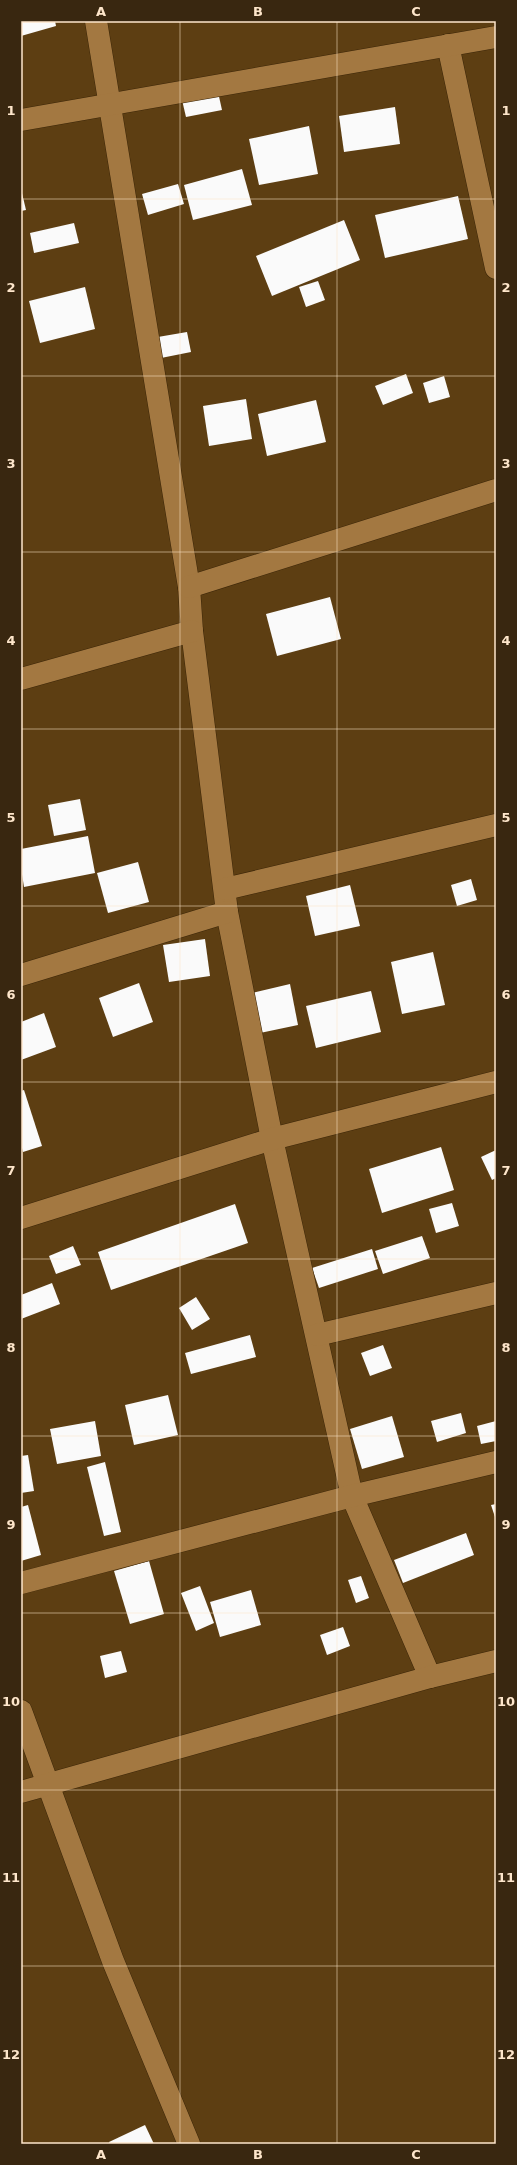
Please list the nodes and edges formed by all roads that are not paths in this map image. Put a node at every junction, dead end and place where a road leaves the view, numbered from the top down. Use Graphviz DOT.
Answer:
graph roads {
  1 [pos="96,21"];
  2 [pos="496,37"];
  3 [pos="448,45"];
  4 [pos="111,103"];
  5 [pos="21,120"];
  6 [pos="496,268"];
  7 [pos="496,490"];
  8 [pos="189,587"];
  9 [pos="192,631"];
  10 [pos="21,679"];
  11 [pos="496,825"];
  12 [pos="225,889"];
  13 [pos="227,912"];
  14 [pos="21,975"];
  15 [pos="496,1082"];
  16 [pos="272,1139"];
  17 [pos="21,1218"];
  18 [pos="496,1293"];
  19 [pos="317,1335"];
  20 [pos="496,1462"];
  21 [pos="352,1496"];
  22 [pos="21,1583"];
  23 [pos="496,1661"];
  24 [pos="430,1677"];
  25 [pos="21,1711"];
  26 [pos="49,1784"];
  27 [pos="21,1792"];
  28 [pos="189,2144"];
  1 -- 4 [label="street"];
  2 -- 3 [label="street"];
  3 -- 4 [label="street"];
  3 -- 6 [label="street"];
  4 -- 5 [label="street"];
  4 -- 8 [label="street"];
  7 -- 8 [label="street"];
  8 -- 9 [label="street"];
  9 -- 10 [label="street"];
  9 -- 12 [label="street"];
  11 -- 12 [label="street"];
  12 -- 13 [label="street"];
  13 -- 14 [label="street"];
  13 -- 16 [label="street"];
  15 -- 16 [label="street"];
  16 -- 17 [label="street"];
  16 -- 19 [label="street"];
  18 -- 19 [label="street"];
  19 -- 21 [label="street"];
  20 -- 21 [label="street"];
  21 -- 22 [label="street"];
  21 -- 24 [label="street"];
  23 -- 24 [label="street"];
  24 -- 26 [label="street"];
  25 -- 26 [label="street"];
  26 -- 27 [label="street"];
  26 -- 28 [label="street"];
}
